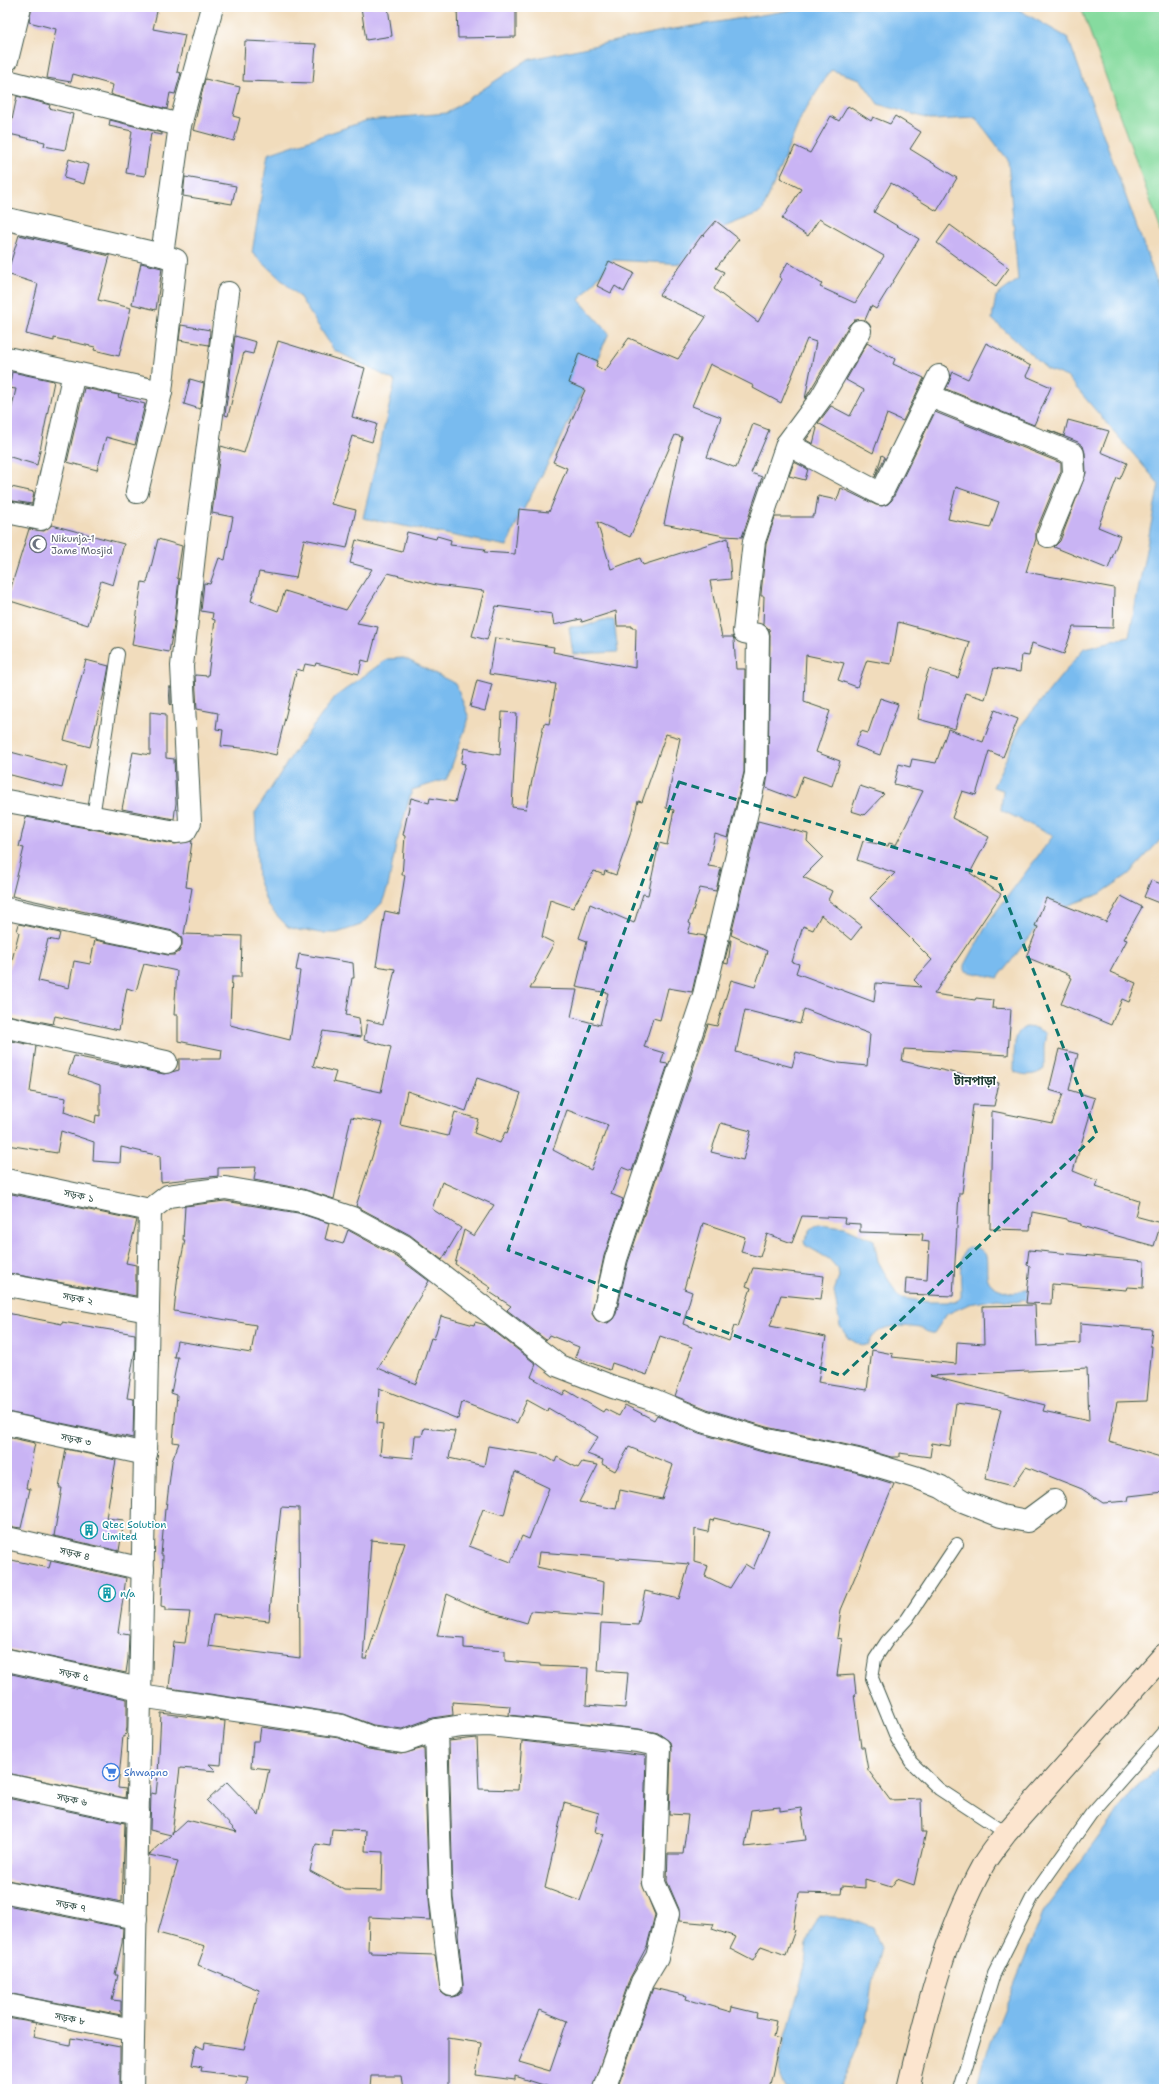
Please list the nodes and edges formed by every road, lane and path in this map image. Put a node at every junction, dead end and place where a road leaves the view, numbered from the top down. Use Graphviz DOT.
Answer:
graph roads {
  1 [pos="20,7"];
  2 [pos="212,7"];
  3 [pos="7,60"];
  4 [pos="7,81"];
  5 [pos="180,125"];
  6 [pos="7,219"];
  7 [pos="162,255"];
  8 [pos="228,293"];
  9 [pos="860,330"];
  10 [pos="7,358"];
  11 [pos="74,373"];
  12 [pos="939,376"];
  13 [pos="161,392"];
  14 [pos="930,396"];
  15 [pos="787,444"];
  16 [pos="137,492"];
  17 [pos="7,512"];
  18 [pos="1048,536"];
  19 [pos="118,654"];
  20 [pos="7,801"];
  21 [pos="93,817"];
  22 [pos="7,909"];
  23 [pos="170,943"];
  24 [pos="7,1027"];
  25 [pos="166,1062"];
  26 [pos="7,1180"];
  27 [pos="150,1210"];
  28 [pos="7,1285"];
  29 [pos="148,1311"];
  30 [pos="604,1311"];
  31 [pos="7,1424"];
  32 [pos="146,1454"];
  33 [pos="1054,1501"];
  34 [pos="7,1538"];
  35 [pos="957,1544"];
  36 [pos="143,1569"];
  37 [pos="1164,1655"];
  38 [pos="7,1660"];
  39 [pos="140,1692"];
  40 [pos="436,1730"];
  41 [pos="1164,1731"];
  42 [pos="7,1785"];
  43 [pos="138,1813"];
  44 [pos="1006,1833"];
  45 [pos="7,1892"];
  46 [pos="136,1918"];
  47 [pos="450,1985"];
  48 [pos="7,2005"];
  49 [pos="133,2030"];
  50 [pos="132,2089"];
  51 [pos="604,2089"];
  52 [pos="908,2089"];
  53 [pos="959,2089"];
  1 -- 3 [label="street"];
  2 -- 5 [label="street"];
  4 -- 5 [label="street"];
  5 -- 7 [label="street"];
  6 -- 7 [label="street"];
  7 -- 13 [label="street"];
  8 -- 21 [label="street"];
  9 -- 15 [label="street"];
  10 -- 11 [label="street"];
  11 -- 13 [label="street"];
  11 -- 17 [label="street"];
  12 -- 14 [label="street"];
  13 -- 16 [label="street"];
  14 -- 15 [label="street"];
  14 -- 18 [label="street"];
  15 -- 30 [label="street"];
  19 -- 21 [label="lane"];
  20 -- 21 [label="street"];
  22 -- 23 [label="street"];
  24 -- 25 [label="street"];
  26 -- 27 [label="street, সড়ক ১"];
  27 -- 29 [label="street"];
  27 -- 33 [label="street"];
  28 -- 29 [label="street, সড়ক ২"];
  29 -- 32 [label="street"];
  31 -- 32 [label="street, সড়ক ৩"];
  32 -- 36 [label="street"];
  34 -- 36 [label="street, সড়ক ৪"];
  35 -- 44 [label="lane"];
  36 -- 39 [label="street"];
  37 -- 44 [label="main road"];
  38 -- 39 [label="street, সড়ক ৫"];
  39 -- 40 [label="street, সড়ক ৫"];
  39 -- 43 [label="street"];
  40 -- 47 [label="street"];
  40 -- 51 [label="street, সড়ক ৫"];
  41 -- 53 [label="lane"];
  42 -- 43 [label="street, সড়ক ৬"];
  43 -- 46 [label="street"];
  44 -- 52 [label="main road"];
  45 -- 46 [label="street, সড়ক ৭"];
  46 -- 49 [label="street"];
  48 -- 49 [label="street, সড়ক ৮"];
  49 -- 50 [label="street"];
}
